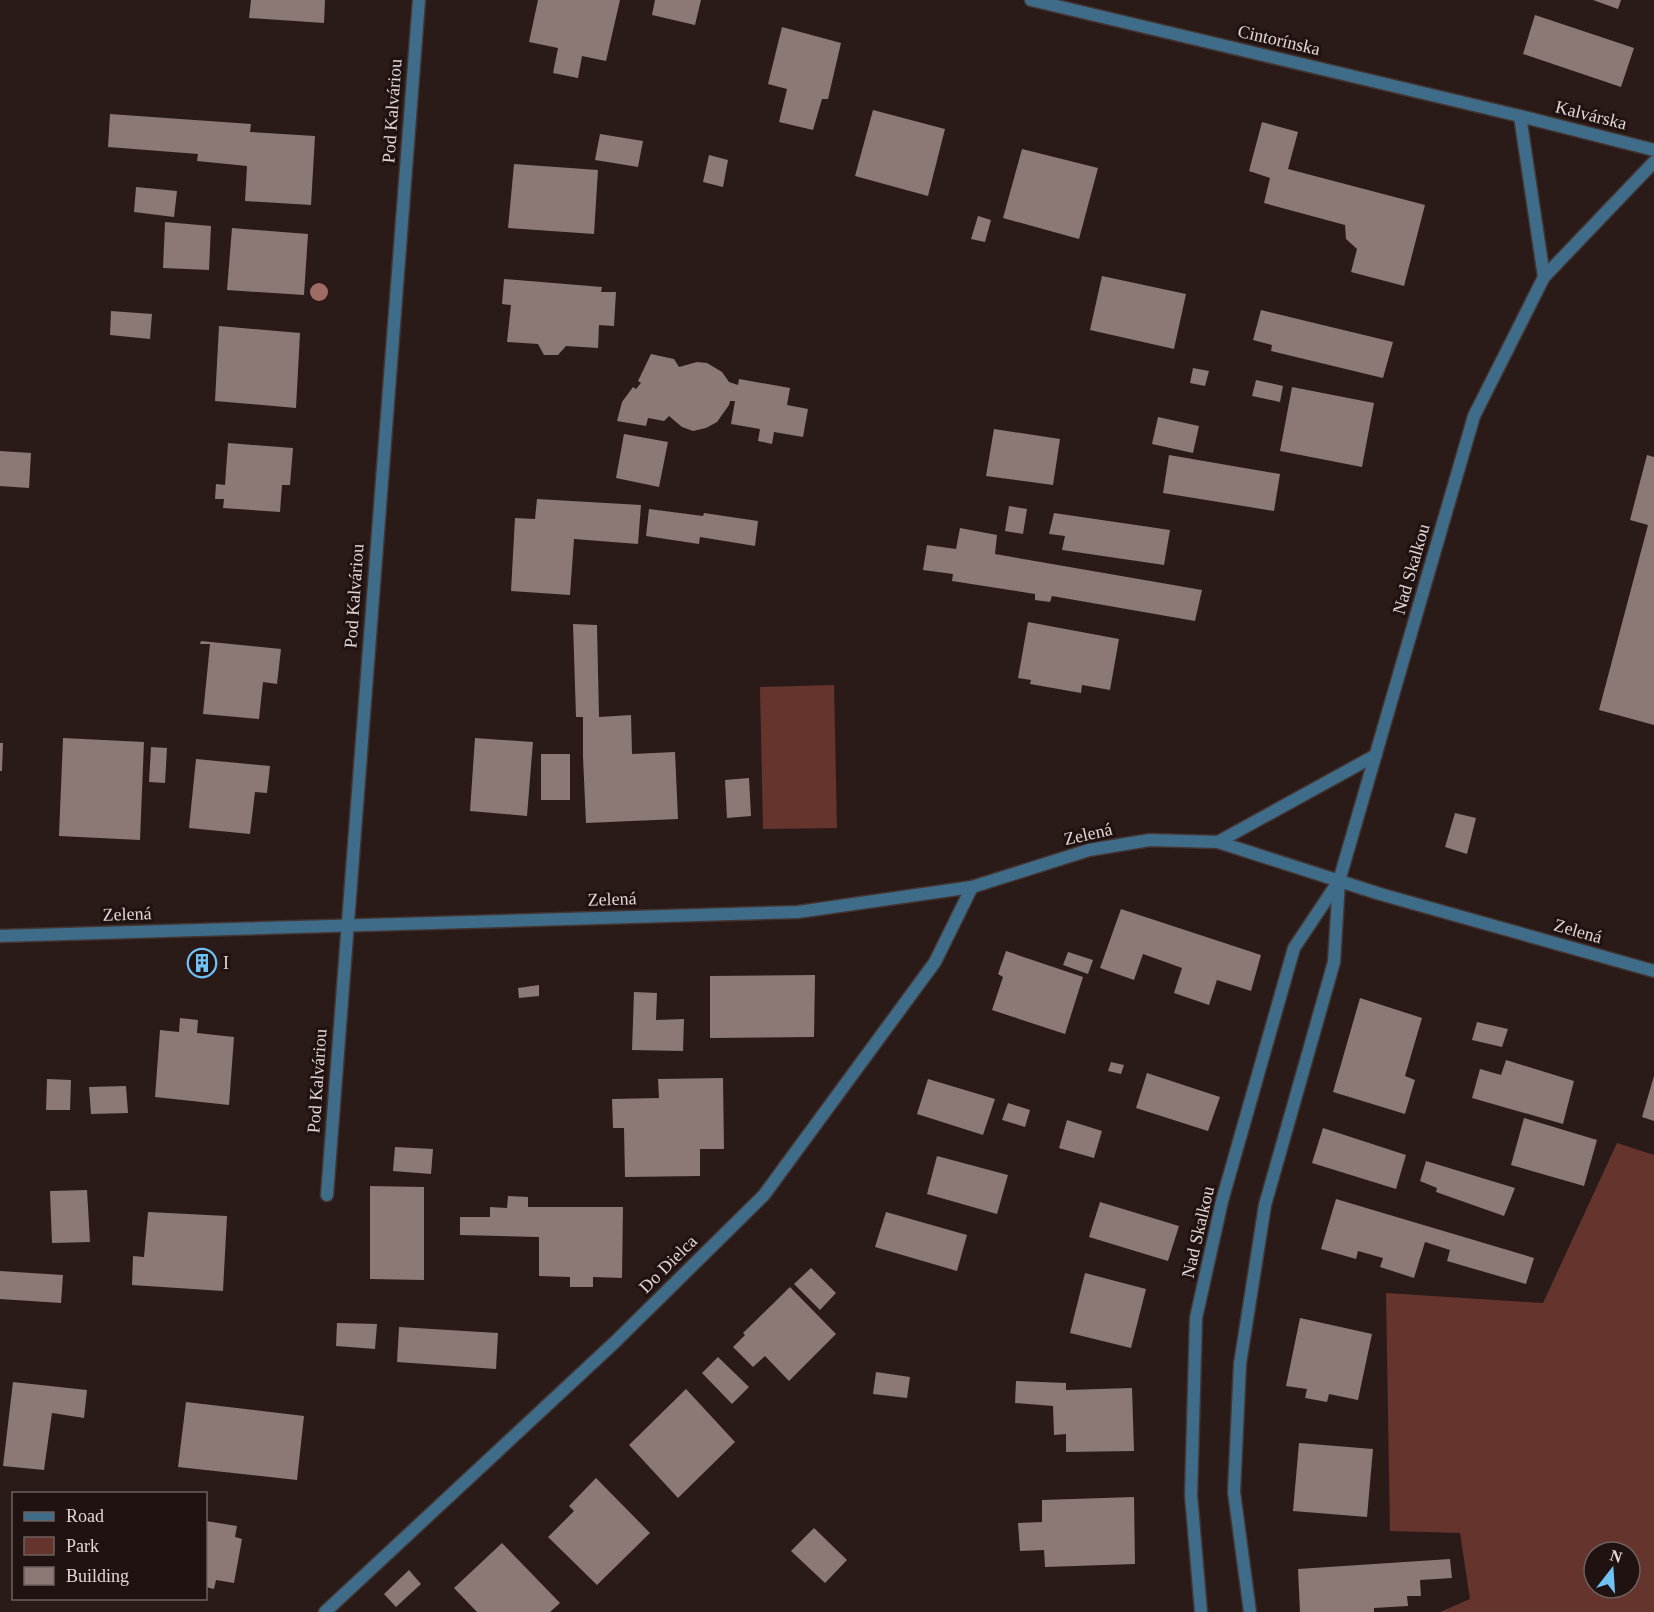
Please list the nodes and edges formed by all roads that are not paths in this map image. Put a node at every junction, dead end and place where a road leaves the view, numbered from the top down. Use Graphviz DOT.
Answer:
graph roads {
  1 [pos="419,0"];
  2 [pos="1030,0"];
  3 [pos="1520,116"];
  4 [pos="1654,150"];
  5 [pos="1654,162"];
  6 [pos="1544,277"];
  7 [pos="1376,755"];
  8 [pos="1218,842"];
  9 [pos="1339,881"];
  10 [pos="972,887"];
  11 [pos="347,924"];
  12 [pos="0,936"];
  13 [pos="1654,971"];
  14 [pos="327,1195"];
  15 [pos="325,1612"];
  16 [pos="1201,1612"];
  17 [pos="1250,1612"];
  1 -- 11 [label="street, Pod Kalváriou"];
  2 -- 3 [label="street, Cintorínska"];
  3 -- 4 [label="street, Kalvárska"];
  3 -- 6 [label="street"];
  5 -- 6 [label="street, Nad Skalkou"];
  6 -- 7 [label="street, Nad Skalkou"];
  7 -- 8 [label="street"];
  7 -- 9 [label="street, Nad Skalkou"];
  8 -- 9 [label="street, Zelená"];
  8 -- 10 [label="street, Zelená"];
  9 -- 13 [label="street, Zelená"];
  9 -- 16 [label="street, Nad Skalkou"];
  9 -- 17 [label="street, Nad Skalkou"];
  10 -- 11 [label="street, Zelená"];
  10 -- 15 [label="street, Do Dielca"];
  11 -- 12 [label="street, Zelená"];
  11 -- 14 [label="street, Pod Kalváriou"];
}
